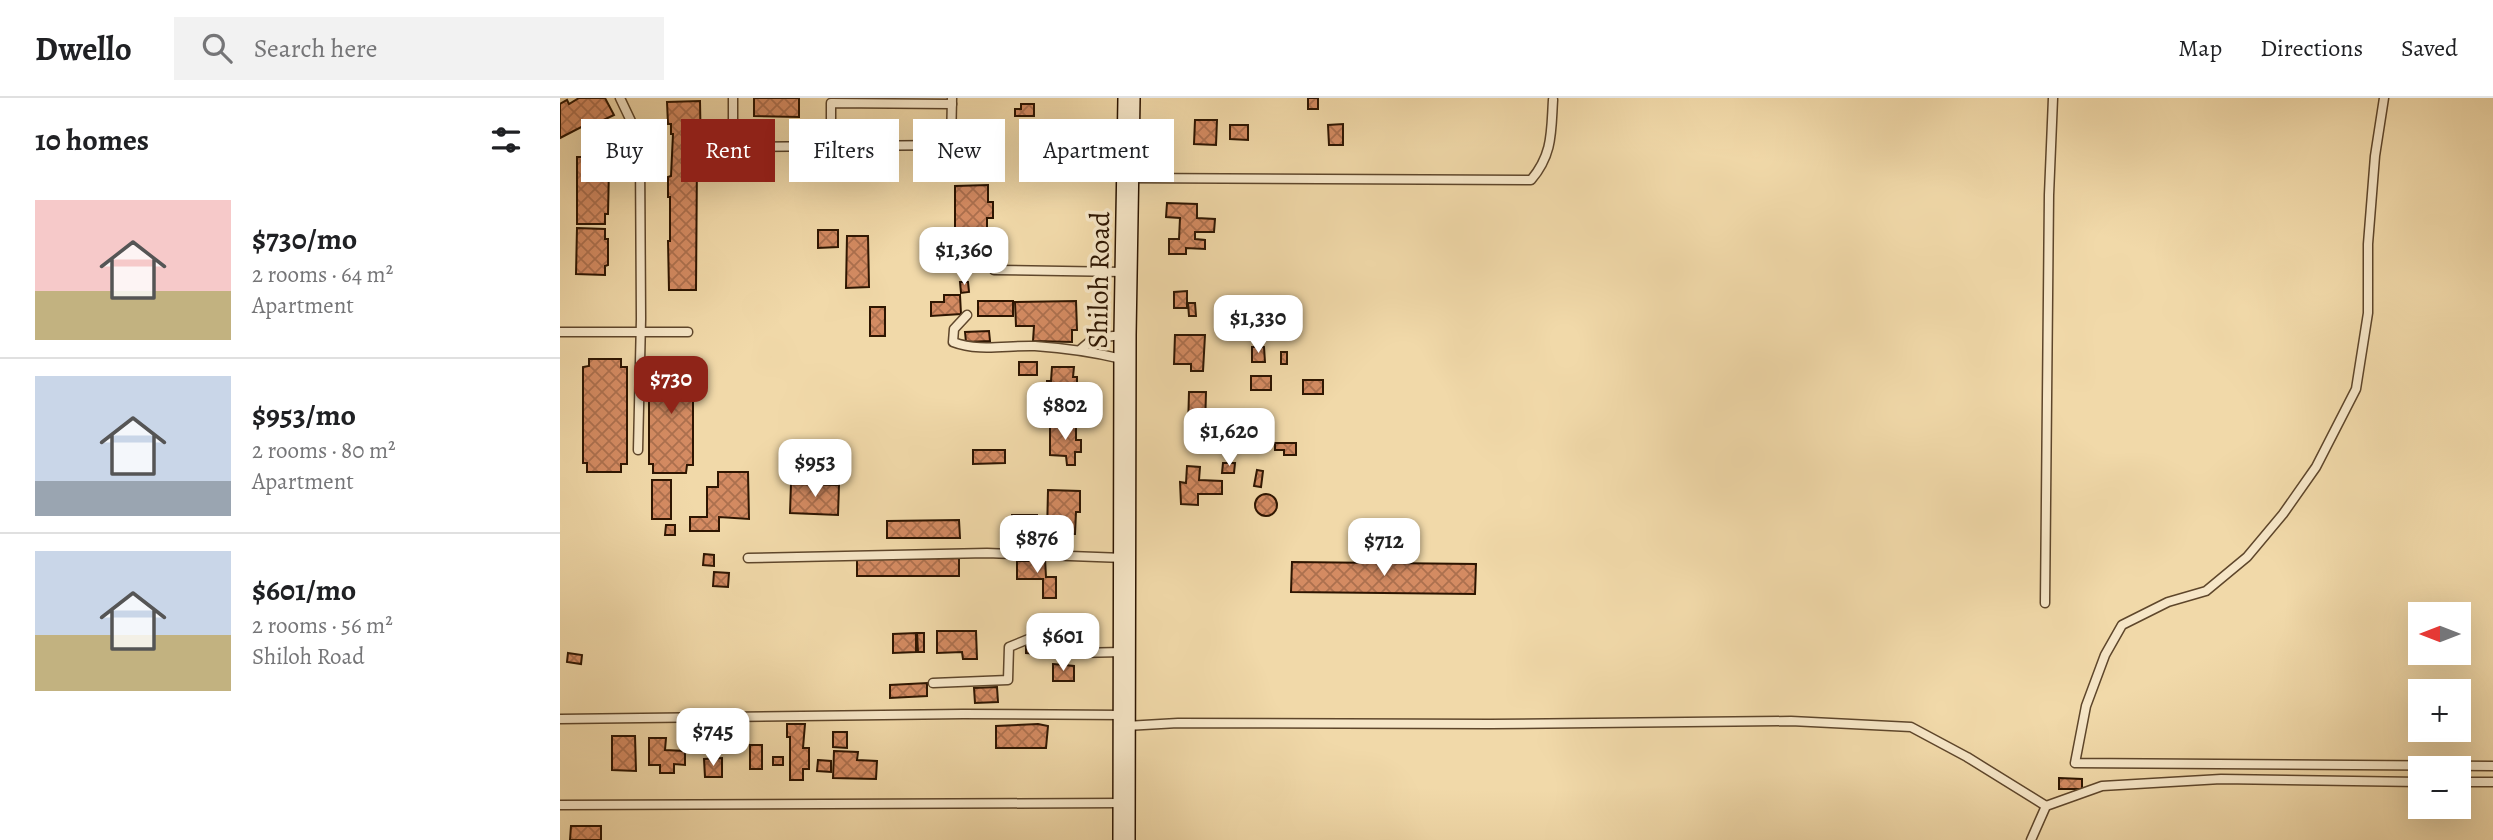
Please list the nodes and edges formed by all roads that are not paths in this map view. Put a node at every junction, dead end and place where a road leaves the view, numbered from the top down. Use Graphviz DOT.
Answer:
graph roads {
  1 [pos="620,98"];
  2 [pos="733,98"];
  3 [pos="1129,98"];
  4 [pos="2053,98"];
  5 [pos="2384,98"];
  6 [pos="1553,100"];
  7 [pos="952,101"];
  8 [pos="831,119"];
  9 [pos="1129,119"];
  10 [pos="899,145"];
  11 [pos="789,146"];
  12 [pos="1174,178"];
  13 [pos="1128,182"];
  14 [pos="994,270"];
  15 [pos="1127,272"];
  16 [pos="967,315"];
  17 [pos="560,332"];
  18 [pos="688,332"];
  19 [pos="641,333"];
  20 [pos="1125,335"];
  21 [pos="1081,349"];
  22 [pos="1125,360"];
  23 [pos="638,450"];
  24 [pos="748,558"];
  25 [pos="1124,558"];
  26 [pos="2045,603"];
  27 [pos="1124,652"];
  28 [pos="933,683"];
  29 [pos="560,719"];
  30 [pos="1124,721"];
  31 [pos="2493,766"];
  32 [pos="2408,782"];
  33 [pos="2471,782"];
  34 [pos="2493,782"];
  35 [pos="1123,803"];
  36 [pos="560,805"];
  37 [pos="2046,806"];
  38 [pos="1124,840"];
  39 [pos="2031,840"];
  1 -- 19 [label="lane"];
  2 -- 11 [label="lane"];
  3 -- 9 [label="main road, Shiloh Road"];
  4 -- 26 [label="lane"];
  5 -- 31 [label="lane"];
  6 -- 12 [label="lane"];
  7 -- 8 [label="lane"];
  7 -- 10 [label="lane"];
  13 -- 15 [label="main road, Shiloh Road"];
  14 -- 15 [label="lane"];
  15 -- 20 [label="main road, Shiloh Road"];
  16 -- 21 [label="lane"];
  17 -- 19 [label="lane"];
  18 -- 19 [label="lane"];
  19 -- 23 [label="lane"];
  20 -- 21 [label="lane"];
  20 -- 22 [label="main road, Shiloh Road"];
  21 -- 22 [label="lane"];
  22 -- 25 [label="main road, Shiloh Road"];
  24 -- 25 [label="lane"];
  25 -- 27 [label="main road, Shiloh Road"];
  27 -- 28 [label="lane"];
  27 -- 30 [label="main road, Shiloh Road"];
  29 -- 30 [label="lane"];
  30 -- 35 [label="main road, Shiloh Road"];
  30 -- 37 [label="lane"];
  32 -- 37 [label="lane"];
  33 -- 34 [label="lane"];
  35 -- 36 [label="lane"];
  35 -- 38 [label="main road, Shiloh Road"];
  37 -- 39 [label="lane"];
}
